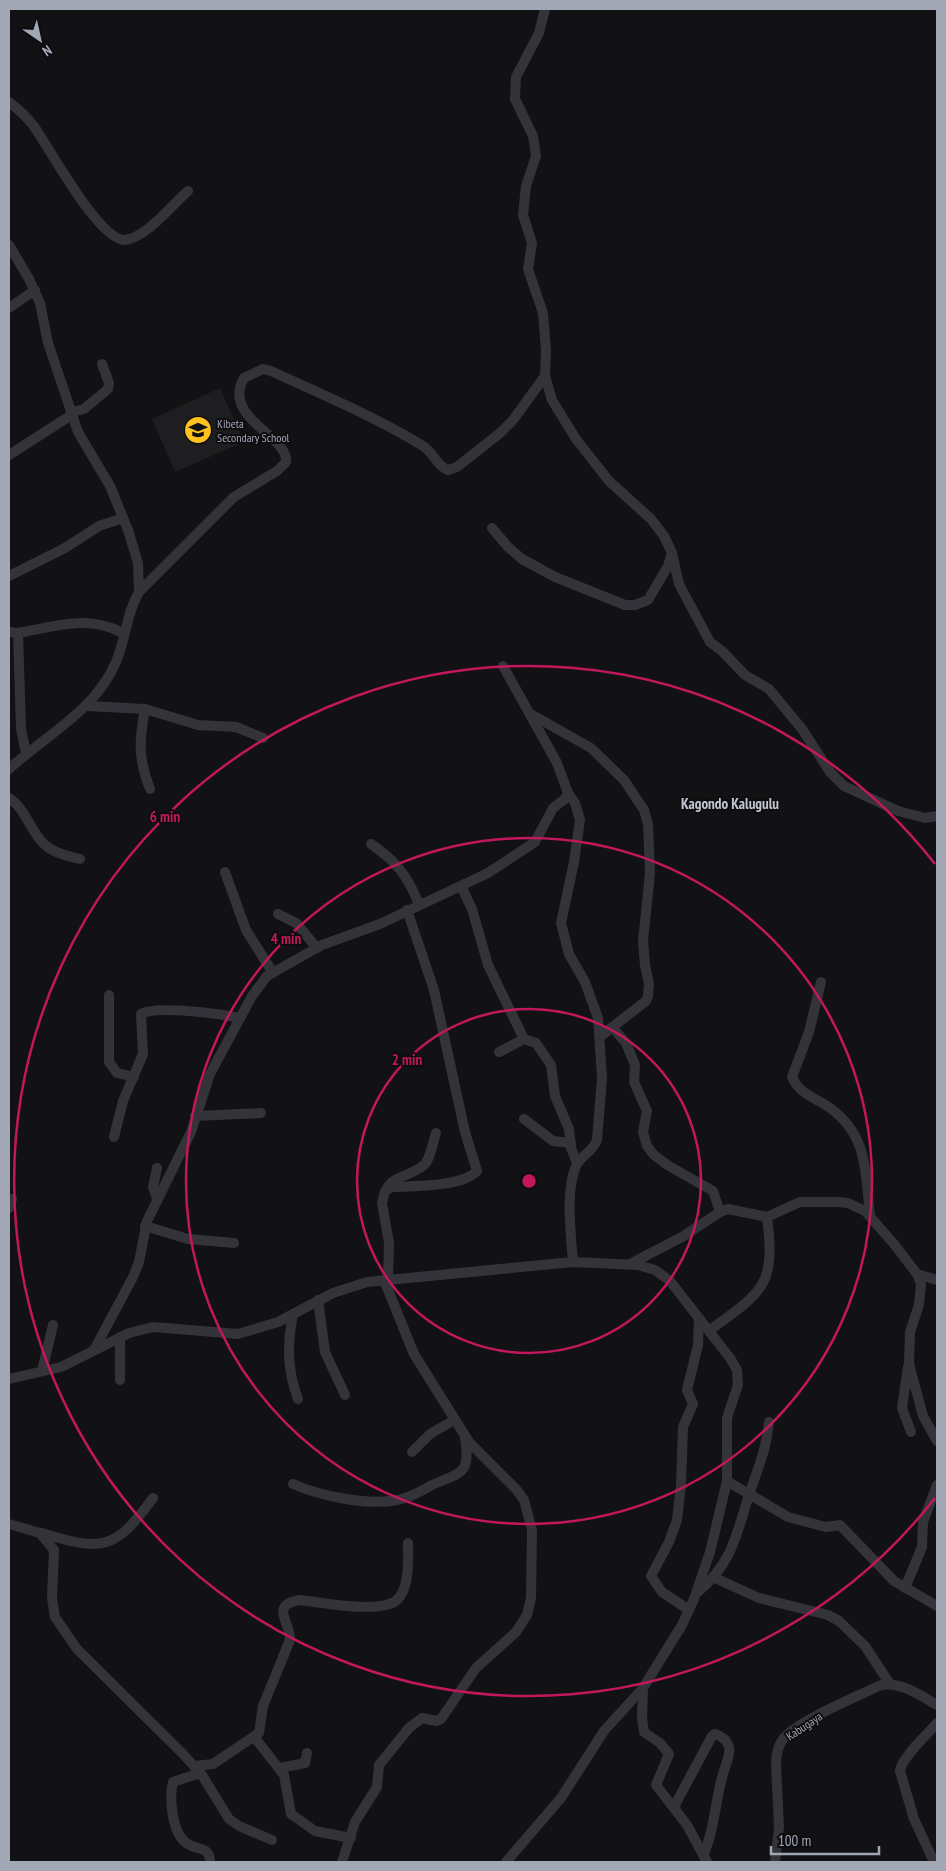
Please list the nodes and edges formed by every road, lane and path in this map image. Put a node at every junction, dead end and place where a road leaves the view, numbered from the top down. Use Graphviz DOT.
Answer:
graph roads {
  1 [pos="545,9"];
  2 [pos="9,102"];
  3 [pos="188,191"];
  4 [pos="9,246"];
  5 [pos="13,259"];
  6 [pos="35,290"];
  7 [pos="9,308"];
  8 [pos="102,364"];
  9 [pos="545,376"];
  10 [pos="73,413"];
  11 [pos="9,455"];
  12 [pos="123,518"];
  13 [pos="492,528"];
  14 [pos="672,553"];
  15 [pos="9,576"];
  16 [pos="138,592"];
  17 [pos="13,633"];
  18 [pos="123,633"];
  19 [pos="503,666"];
  20 [pos="86,706"];
  21 [pos="145,709"];
  22 [pos="526,711"];
  23 [pos="263,738"];
  24 [pos="26,753"];
  25 [pos="9,769"];
  26 [pos="150,789"];
  27 [pos="568,793"];
  28 [pos="9,798"];
  29 [pos="937,816"];
  30 [pos="371,844"];
  31 [pos="80,859"];
  32 [pos="225,872"];
  33 [pos="461,886"];
  34 [pos="419,904"];
  35 [pos="407,910"];
  36 [pos="278,914"];
  37 [pos="317,948"];
  38 [pos="273,973"];
  39 [pos="821,982"];
  40 [pos="109,995"];
  41 [pos="240,1018"];
  42 [pos="612,1027"];
  43 [pos="600,1036"];
  44 [pos="524,1039"];
  45 [pos="499,1052"];
  46 [pos="134,1077"];
  47 [pos="260,1113"];
  48 [pos="196,1116"];
  49 [pos="524,1119"];
  50 [pos="436,1133"];
  51 [pos="114,1137"];
  52 [pos="571,1143"];
  53 [pos="577,1163"];
  54 [pos="157,1168"];
  55 [pos="385,1191"];
  56 [pos="158,1199"];
  57 [pos="720,1212"];
  58 [pos="870,1216"];
  59 [pos="767,1217"];
  60 [pos="146,1226"];
  61 [pos="234,1243"];
  62 [pos="573,1262"];
  63 [pos="629,1265"];
  64 [pos="917,1274"];
  65 [pos="386,1279"];
  66 [pos="937,1280"];
  67 [pos="318,1300"];
  68 [pos="292,1314"];
  69 [pos="699,1318"];
  70 [pos="53,1324"];
  71 [pos="709,1331"];
  72 [pos="120,1337"];
  73 [pos="93,1352"];
  74 [pos="909,1364"];
  75 [pos="42,1372"];
  76 [pos="9,1379"];
  77 [pos="120,1380"];
  78 [pos="345,1395"];
  79 [pos="298,1399"];
  80 [pos="454,1420"];
  81 [pos="769,1422"];
  82 [pos="911,1432"];
  83 [pos="465,1436"];
  84 [pos="937,1441"];
  85 [pos="412,1452"];
  86 [pos="727,1481"];
  87 [pos="293,1484"];
  88 [pos="937,1485"];
  89 [pos="749,1494"];
  90 [pos="153,1498"];
  91 [pos="9,1524"];
  92 [pos="40,1533"];
  93 [pos="408,1543"];
  94 [pos="715,1578"];
  95 [pos="905,1588"];
  96 [pos="697,1592"];
  97 [pos="937,1606"];
  98 [pos="689,1610"];
  99 [pos="890,1684"];
  100 [pos="643,1688"];
  101 [pos="937,1705"];
  102 [pos="937,1723"];
  103 [pos="254,1738"];
  104 [pos="307,1753"];
  105 [pos="280,1768"];
  106 [pos="197,1769"];
  107 [pos="675,1809"];
  108 [pos="351,1838"];
  109 [pos="272,1840"];
  110 [pos="706,1858"];
  111 [pos="210,1862"];
  112 [pos="342,1862"];
  113 [pos="506,1862"];
  114 [pos="775,1862"];
  115 [pos="934,1862"];
  1 -- 9 [label="street"];
  2 -- 3 [label="street"];
  4 -- 5 [label="street"];
  5 -- 6 [label="street"];
  6 -- 7 [label="street"];
  6 -- 10 [label="street"];
  8 -- 10 [label="street"];
  9 -- 14 [label="street"];
  9 -- 16 [label="street"];
  10 -- 11 [label="street"];
  10 -- 12 [label="street"];
  12 -- 15 [label="street"];
  12 -- 16 [label="street"];
  13 -- 14 [label="street"];
  14 -- 29 [label="street"];
  16 -- 18 [label="street"];
  17 -- 18 [label="street"];
  17 -- 24 [label="street"];
  18 -- 20 [label="street"];
  19 -- 22 [label="street"];
  20 -- 21 [label="street"];
  20 -- 24 [label="street"];
  21 -- 23 [label="street"];
  21 -- 26 [label="street"];
  22 -- 27 [label="street"];
  22 -- 42 [label="street"];
  24 -- 25 [label="street"];
  27 -- 33 [label="street"];
  27 -- 43 [label="street"];
  28 -- 31 [label="street"];
  30 -- 34 [label="street"];
  32 -- 38 [label="street"];
  33 -- 34 [label="street"];
  33 -- 44 [label="street"];
  34 -- 35 [label="street"];
  35 -- 37 [label="street"];
  35 -- 55 [label="street"];
  36 -- 37 [label="street"];
  37 -- 38 [label="street"];
  38 -- 41 [label="street"];
  39 -- 58 [label="street"];
  40 -- 46 [label="street"];
  41 -- 46 [label="street"];
  41 -- 48 [label="street"];
  42 -- 43 [label="street"];
  42 -- 57 [label="street"];
  43 -- 53 [label="street"];
  44 -- 45 [label="street"];
  44 -- 52 [label="street"];
  46 -- 51 [label="street"];
  47 -- 48 [label="street"];
  48 -- 56 [label="street"];
  49 -- 52 [label="street"];
  50 -- 55 [label="street"];
  52 -- 53 [label="street"];
  53 -- 62 [label="street"];
  54 -- 56 [label="street"];
  55 -- 65 [label="street"];
  56 -- 60 [label="street"];
  57 -- 59 [label="street"];
  57 -- 63 [label="street"];
  58 -- 59 [label="street"];
  58 -- 64 [label="street"];
  59 -- 71 [label="street"];
  60 -- 61 [label="street"];
  60 -- 73 [label="street"];
  62 -- 63 [label="street"];
  62 -- 65 [label="street"];
  63 -- 69 [label="street"];
  64 -- 66 [label="street"];
  64 -- 74 [label="street"];
  65 -- 67 [label="street"];
  65 -- 80 [label="street"];
  67 -- 68 [label="street"];
  67 -- 78 [label="street"];
  68 -- 72 [label="street"];
  68 -- 79 [label="street"];
  69 -- 71 [label="street"];
  69 -- 98 [label="street"];
  70 -- 75 [label="street"];
  71 -- 86 [label="street"];
  72 -- 73 [label="street"];
  72 -- 77 [label="street"];
  73 -- 75 [label="street"];
  74 -- 82 [label="street"];
  74 -- 84 [label="street"];
  75 -- 76 [label="street"];
  80 -- 83 [label="street"];
  80 -- 85 [label="street"];
  81 -- 89 [label="street"];
  83 -- 87 [label="street"];
  83 -- 108 [label="street"];
  86 -- 89 [label="street"];
  86 -- 96 [label="street"];
  88 -- 95 [label="street"];
  89 -- 94 [label="street"];
  89 -- 95 [label="street"];
  90 -- 92 [label="street"];
  91 -- 92 [label="street"];
  92 -- 106 [label="street"];
  93 -- 103 [label="street"];
  94 -- 96 [label="street"];
  94 -- 99 [label="street"];
  95 -- 97 [label="street"];
  96 -- 98 [label="street"];
  98 -- 100 [label="street"];
  99 -- 101 [label="street"];
  99 -- 114 [label="street, Kabugaya"];
  100 -- 107 [label="street"];
  100 -- 113 [label="street"];
  102 -- 115 [label="street"];
  103 -- 105 [label="street"];
  103 -- 106 [label="street"];
  104 -- 105 [label="street"];
  105 -- 108 [label="street"];
  106 -- 109 [label="street"];
  106 -- 111 [label="street"];
  107 -- 110 [label="street"];
  107 -- 110 [label="street"];
  108 -- 112 [label="street"];
}
